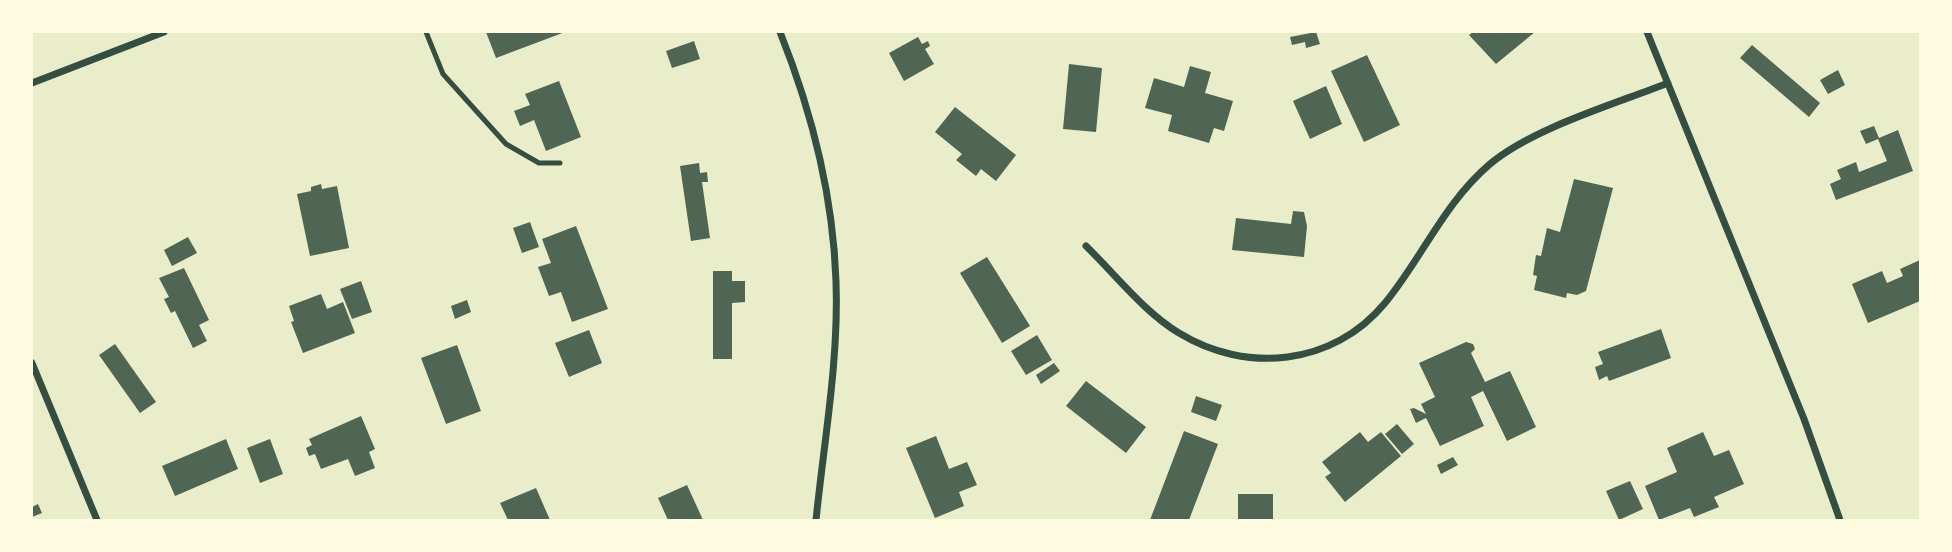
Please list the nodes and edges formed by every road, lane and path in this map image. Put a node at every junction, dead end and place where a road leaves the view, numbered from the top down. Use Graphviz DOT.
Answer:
graph roads {
  1 [pos="164,32"];
  2 [pos="426,32"];
  3 [pos="780,32"];
  4 [pos="1647,32"];
  5 [pos="1668,82"];
  6 [pos="32,83"];
  7 [pos="560,163"];
  8 [pos="1086,246"];
  9 [pos="32,363"];
  10 [pos="97,520"];
  11 [pos="816,520"];
  12 [pos="1840,520"];
  1 -- 6 [label="street"];
  2 -- 7 [label="lane"];
  3 -- 11 [label="street"];
  4 -- 5 [label="street"];
  5 -- 8 [label="street"];
  5 -- 12 [label="street"];
  9 -- 10 [label="street"];
}
